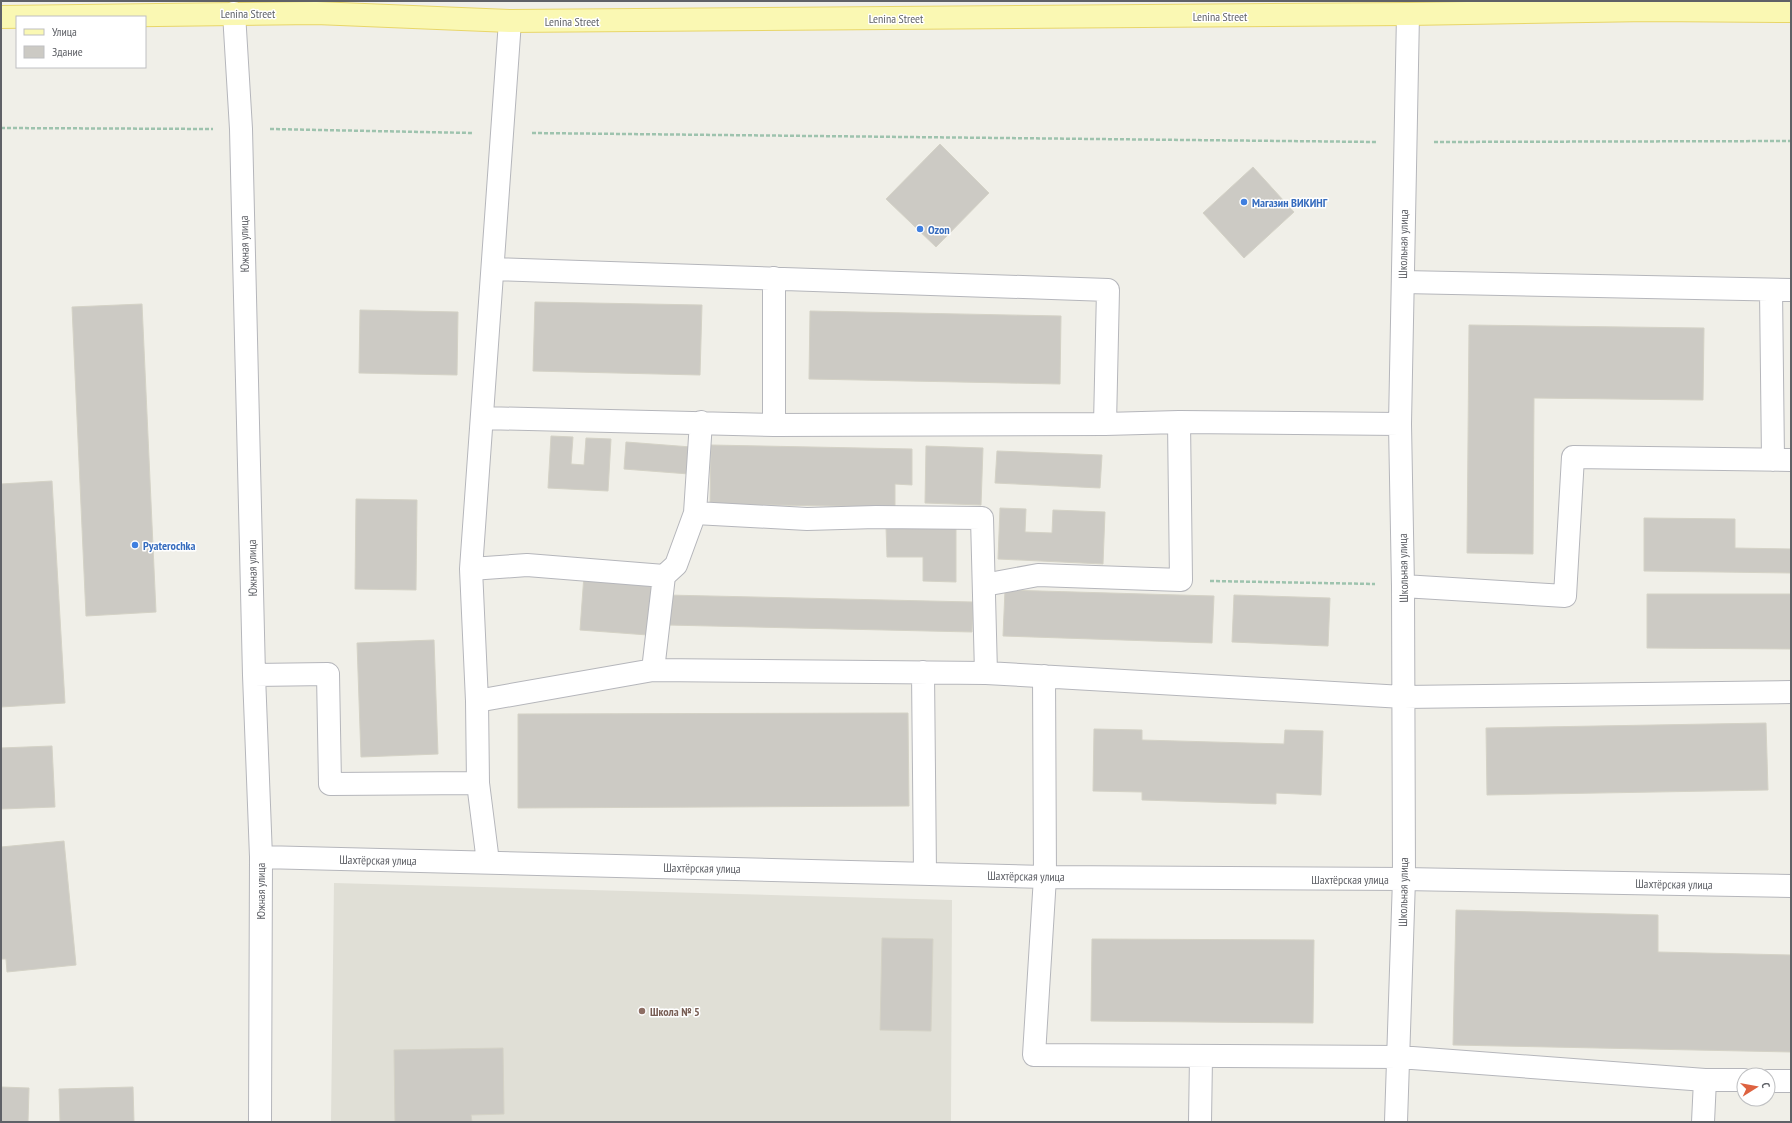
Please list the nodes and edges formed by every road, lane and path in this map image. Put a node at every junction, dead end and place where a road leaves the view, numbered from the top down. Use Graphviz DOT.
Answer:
graph roads {
  1 [pos="1649,5"];
  2 [pos="316,7"];
  3 [pos="171,8"];
  4 [pos="1791,11"];
  5 [pos="234,13"];
  6 [pos="1408,14"];
  7 [pos="16,16"];
  8 [pos="20,16"];
  9 [pos="1,17"];
  10 [pos="510,21"];
  11 [pos="1,128"];
  12 [pos="242,129"];
  13 [pos="503,133"];
  14 [pos="1791,141"];
  15 [pos="1405,142"];
  16 [pos="493,269"];
  17 [pos="774,278"];
  18 [pos="1402,282"];
  19 [pos="1781,290"];
  20 [pos="483,418"];
  21 [pos="701,422"];
  22 [pos="1179,422"];
  23 [pos="1105,424"];
  24 [pos="1400,424"];
  25 [pos="774,425"];
  26 [pos="1782,460"];
  27 [pos="695,513"];
  28 [pos="471,569"];
  29 [pos="664,576"];
  30 [pos="1181,580"];
  31 [pos="984,584"];
  32 [pos="1403,586"];
  33 [pos="652,670"];
  34 [pos="923,672"];
  35 [pos="986,673"];
  36 [pos="254,675"];
  37 [pos="1044,676"];
  38 [pos="1791,692"];
  39 [pos="1403,697"];
  40 [pos="477,701"];
  41 [pos="478,783"];
  42 [pos="260,857"];
  43 [pos="488,862"];
  44 [pos="925,874"];
  45 [pos="1045,876"];
  46 [pos="1404,879"];
  47 [pos="1791,886"];
  48 [pos="1201,1057"];
  49 [pos="1399,1058"];
  50 [pos="1705,1080"];
  51 [pos="1736,1080"];
  52 [pos="1776,1080"];
  53 [pos="1791,1081"];
  54 [pos="260,1122"];
  55 [pos="1200,1122"];
  56 [pos="1396,1122"];
  57 [pos="1703,1122"];
  1 -- 4 [label="main road, Lenina Street"];
  1 -- 6 [label="main road, Lenina Street"];
  2 -- 5 [label="main road, Lenina Street"];
  2 -- 10 [label="main road, Lenina Street"];
  3 -- 5 [label="main road, Lenina Street"];
  3 -- 8 [label="main road, Lenina Street"];
  5 -- 12 [label="street, Южная улица"];
  6 -- 10 [label="main road, Lenina Street"];
  6 -- 15 [label="street, Школьная улица"];
  7 -- 9 [label="main road, Lenina Street"];
  10 -- 13 [label="street"];
  11 -- 12 [label="path"];
  12 -- 13 [label="path"];
  12 -- 36 [label="street, Южная улица"];
  13 -- 15 [label="path"];
  13 -- 16 [label="street"];
  14 -- 15 [label="path"];
  15 -- 18 [label="street, Школьная улица"];
  16 -- 17 [label="street"];
  16 -- 20 [label="street"];
  17 -- 23 [label="street"];
  17 -- 25 [label="street"];
  18 -- 19 [label="street"];
  18 -- 24 [label="street, Школьная улица"];
  19 -- 26 [label="street"];
  20 -- 21 [label="street"];
  20 -- 28 [label="street"];
  21 -- 25 [label="street"];
  21 -- 27 [label="street"];
  22 -- 23 [label="street"];
  22 -- 24 [label="street"];
  22 -- 30 [label="street"];
  23 -- 25 [label="street"];
  24 -- 32 [label="street, Школьная улица"];
  26 -- 32 [label="street"];
  27 -- 29 [label="street"];
  27 -- 31 [label="street"];
  28 -- 29 [label="street"];
  28 -- 40 [label="street"];
  29 -- 33 [label="street"];
  30 -- 31 [label="street"];
  30 -- 32 [label="path"];
  31 -- 35 [label="street"];
  32 -- 39 [label="street, Школьная улица"];
  33 -- 34 [label="street"];
  33 -- 40 [label="street"];
  34 -- 35 [label="street"];
  34 -- 44 [label="street"];
  35 -- 37 [label="street"];
  36 -- 41 [label="street"];
  36 -- 42 [label="street, Южная улица"];
  37 -- 39 [label="street"];
  37 -- 45 [label="street"];
  38 -- 39 [label="street"];
  39 -- 46 [label="street, Школьная улица"];
  40 -- 41 [label="street"];
  41 -- 43 [label="street"];
  42 -- 43 [label="street, Шахтёрская улица"];
  42 -- 54 [label="street, Южная улица"];
  43 -- 44 [label="street, Шахтёрская улица"];
  44 -- 45 [label="street, Шахтёрская улица"];
  45 -- 46 [label="street, Шахтёрская улица"];
  45 -- 48 [label="street"];
  46 -- 47 [label="street, Шахтёрская улица"];
  46 -- 49 [label="street, Школьная улица"];
  48 -- 49 [label="street"];
  48 -- 55 [label="street"];
  49 -- 50 [label="street"];
  49 -- 56 [label="street, Школьная улица"];
  50 -- 51 [label="street"];
  50 -- 57 [label="street"];
  52 -- 53 [label="street"];
}
